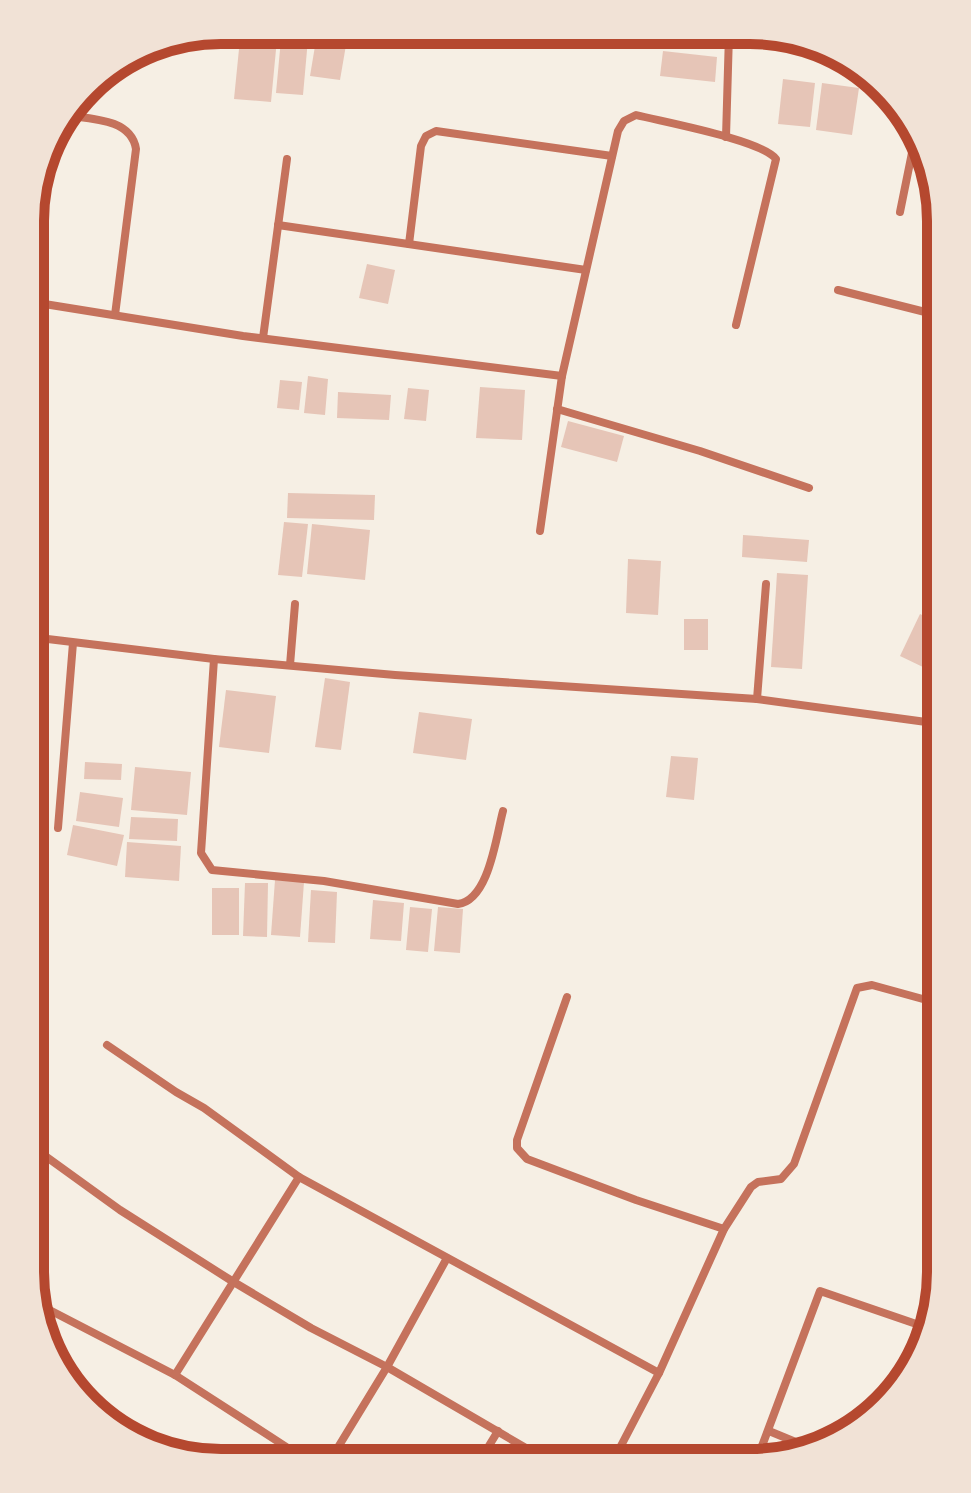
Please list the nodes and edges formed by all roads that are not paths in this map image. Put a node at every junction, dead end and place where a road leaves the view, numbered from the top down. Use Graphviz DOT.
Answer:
graph roads {
  1 [pos="729,44"];
  2 [pos="77,117"];
  3 [pos="726,137"];
  4 [pos="913,150"];
  5 [pos="612,156"];
  6 [pos="287,159"];
  7 [pos="900,212"];
  8 [pos="278,225"];
  9 [pos="409,244"];
  10 [pos="586,270"];
  11 [pos="838,290"];
  12 [pos="44,304"];
  13 [pos="927,312"];
  14 [pos="115,315"];
  15 [pos="736,325"];
  16 [pos="263,338"];
  17 [pos="562,376"];
  18 [pos="557,409"];
  19 [pos="809,488"];
  20 [pos="540,531"];
  21 [pos="766,584"];
  22 [pos="295,604"];
  23 [pos="44,639"];
  24 [pos="73,643"];
  25 [pos="214,659"];
  26 [pos="290,665"];
  27 [pos="757,699"];
  28 [pos="927,722"];
  29 [pos="503,811"];
  30 [pos="58,828"];
  31 [pos="567,997"];
  32 [pos="927,1000"];
  33 [pos="107,1045"];
  34 [pos="44,1155"];
  35 [pos="299,1177"];
  36 [pos="724,1229"];
  37 [pos="447,1258"];
  38 [pos="232,1281"];
  39 [pos="48,1309"];
  40 [pos="919,1325"];
  41 [pos="387,1367"];
  42 [pos="659,1373"];
  43 [pos="175,1375"];
  44 [pos="498,1431"];
  45 [pos="769,1431"];
  46 [pos="797,1443"];
  47 [pos="762,1448"];
  48 [pos="289,1449"];
  49 [pos="337,1449"];
  50 [pos="487,1449"];
  51 [pos="528,1449"];
  52 [pos="619,1449"];
  1 -- 3 [label="street"];
  2 -- 14 [label="street"];
  3 -- 5 [label="street"];
  3 -- 15 [label="street"];
  4 -- 7 [label="street"];
  5 -- 9 [label="street"];
  5 -- 10 [label="street"];
  6 -- 8 [label="street"];
  8 -- 9 [label="street"];
  8 -- 16 [label="street"];
  9 -- 10 [label="street"];
  10 -- 17 [label="street"];
  11 -- 13 [label="street"];
  12 -- 14 [label="street"];
  14 -- 16 [label="street"];
  16 -- 17 [label="street"];
  17 -- 18 [label="street"];
  18 -- 19 [label="street"];
  18 -- 20 [label="street"];
  21 -- 27 [label="street"];
  22 -- 26 [label="street"];
  23 -- 24 [label="street"];
  24 -- 25 [label="street"];
  24 -- 30 [label="street"];
  25 -- 26 [label="street"];
  25 -- 29 [label="street"];
  26 -- 27 [label="street"];
  27 -- 28 [label="street"];
  31 -- 36 [label="street"];
  32 -- 36 [label="street"];
  33 -- 35 [label="street"];
  34 -- 38 [label="street"];
  35 -- 37 [label="street"];
  35 -- 38 [label="street"];
  36 -- 42 [label="street"];
  37 -- 41 [label="street"];
  37 -- 42 [label="street"];
  38 -- 41 [label="street"];
  38 -- 43 [label="street"];
  39 -- 43 [label="street"];
  40 -- 45 [label="street"];
  41 -- 44 [label="street"];
  41 -- 49 [label="street"];
  42 -- 52 [label="street"];
  43 -- 48 [label="street"];
  44 -- 50 [label="street"];
  44 -- 51 [label="street"];
  45 -- 46 [label="street"];
  45 -- 47 [label="street"];
}
